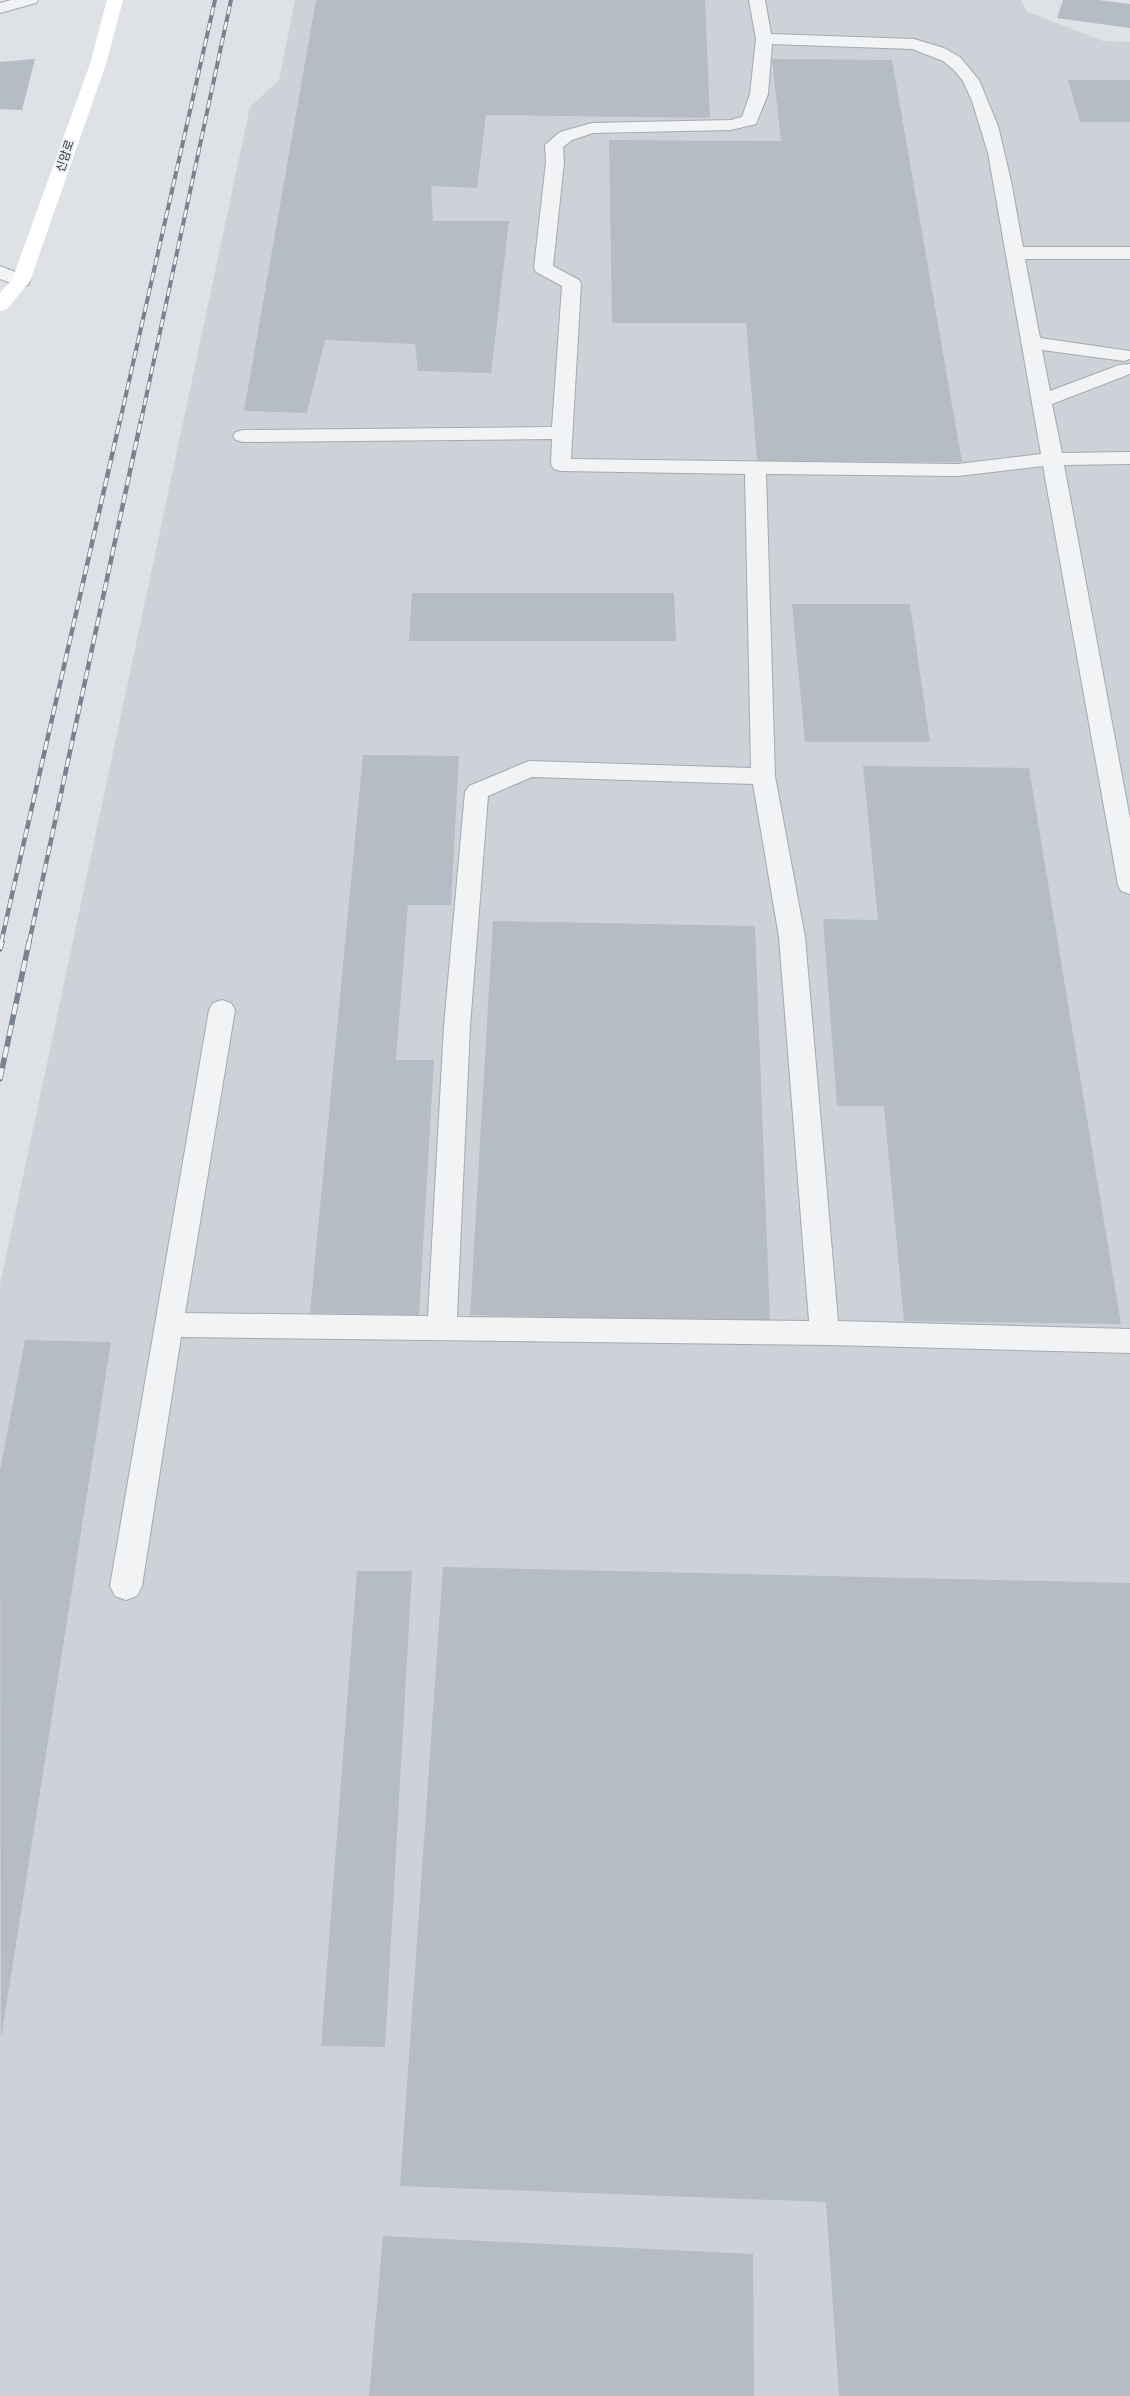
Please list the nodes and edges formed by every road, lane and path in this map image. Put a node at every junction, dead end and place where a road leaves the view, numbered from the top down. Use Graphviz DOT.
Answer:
graph roads {
  1 [pos="30,0"];
  2 [pos="115,0"];
  3 [pos="758,0"];
  4 [pos="0,8"];
  5 [pos="764,39"];
  6 [pos="1015,253"];
  7 [pos="1130,253"];
  8 [pos="0,272"];
  9 [pos="21,281"];
  10 [pos="0,305"];
  11 [pos="1031,343"];
  12 [pos="1042,401"];
  13 [pos="562,433"];
  14 [pos="243,436"];
  15 [pos="1053,458"];
  16 [pos="1130,458"];
  17 [pos="755,468"];
  18 [pos="763,776"];
  19 [pos="1130,884"];
  20 [pos="222,1010"];
  21 [pos="170,1325"];
  22 [pos="442,1329"];
  23 [pos="830,1333"];
  24 [pos="1130,1341"];
  25 [pos="126,1586"];
  1 -- 4 [label="street"];
  2 -- 9 [label="main road, 신암로"];
  3 -- 5 [label="street"];
  5 -- 6 [label="street"];
  5 -- 13 [label="street"];
  6 -- 7 [label="street"];
  6 -- 11 [label="street"];
  8 -- 9 [label="street"];
  9 -- 10 [label="main road, 신암로"];
  11 -- 12 [label="street"];
  11 -- 12 [label="street"];
  12 -- 15 [label="street"];
  13 -- 14 [label="street"];
  13 -- 17 [label="street"];
  15 -- 16 [label="street"];
  15 -- 17 [label="street"];
  15 -- 19 [label="street"];
  17 -- 18 [label="street"];
  18 -- 22 [label="street"];
  18 -- 23 [label="street"];
  20 -- 21 [label="street"];
  21 -- 22 [label="street"];
  21 -- 25 [label="street"];
  22 -- 23 [label="street"];
  23 -- 24 [label="street"];
}
